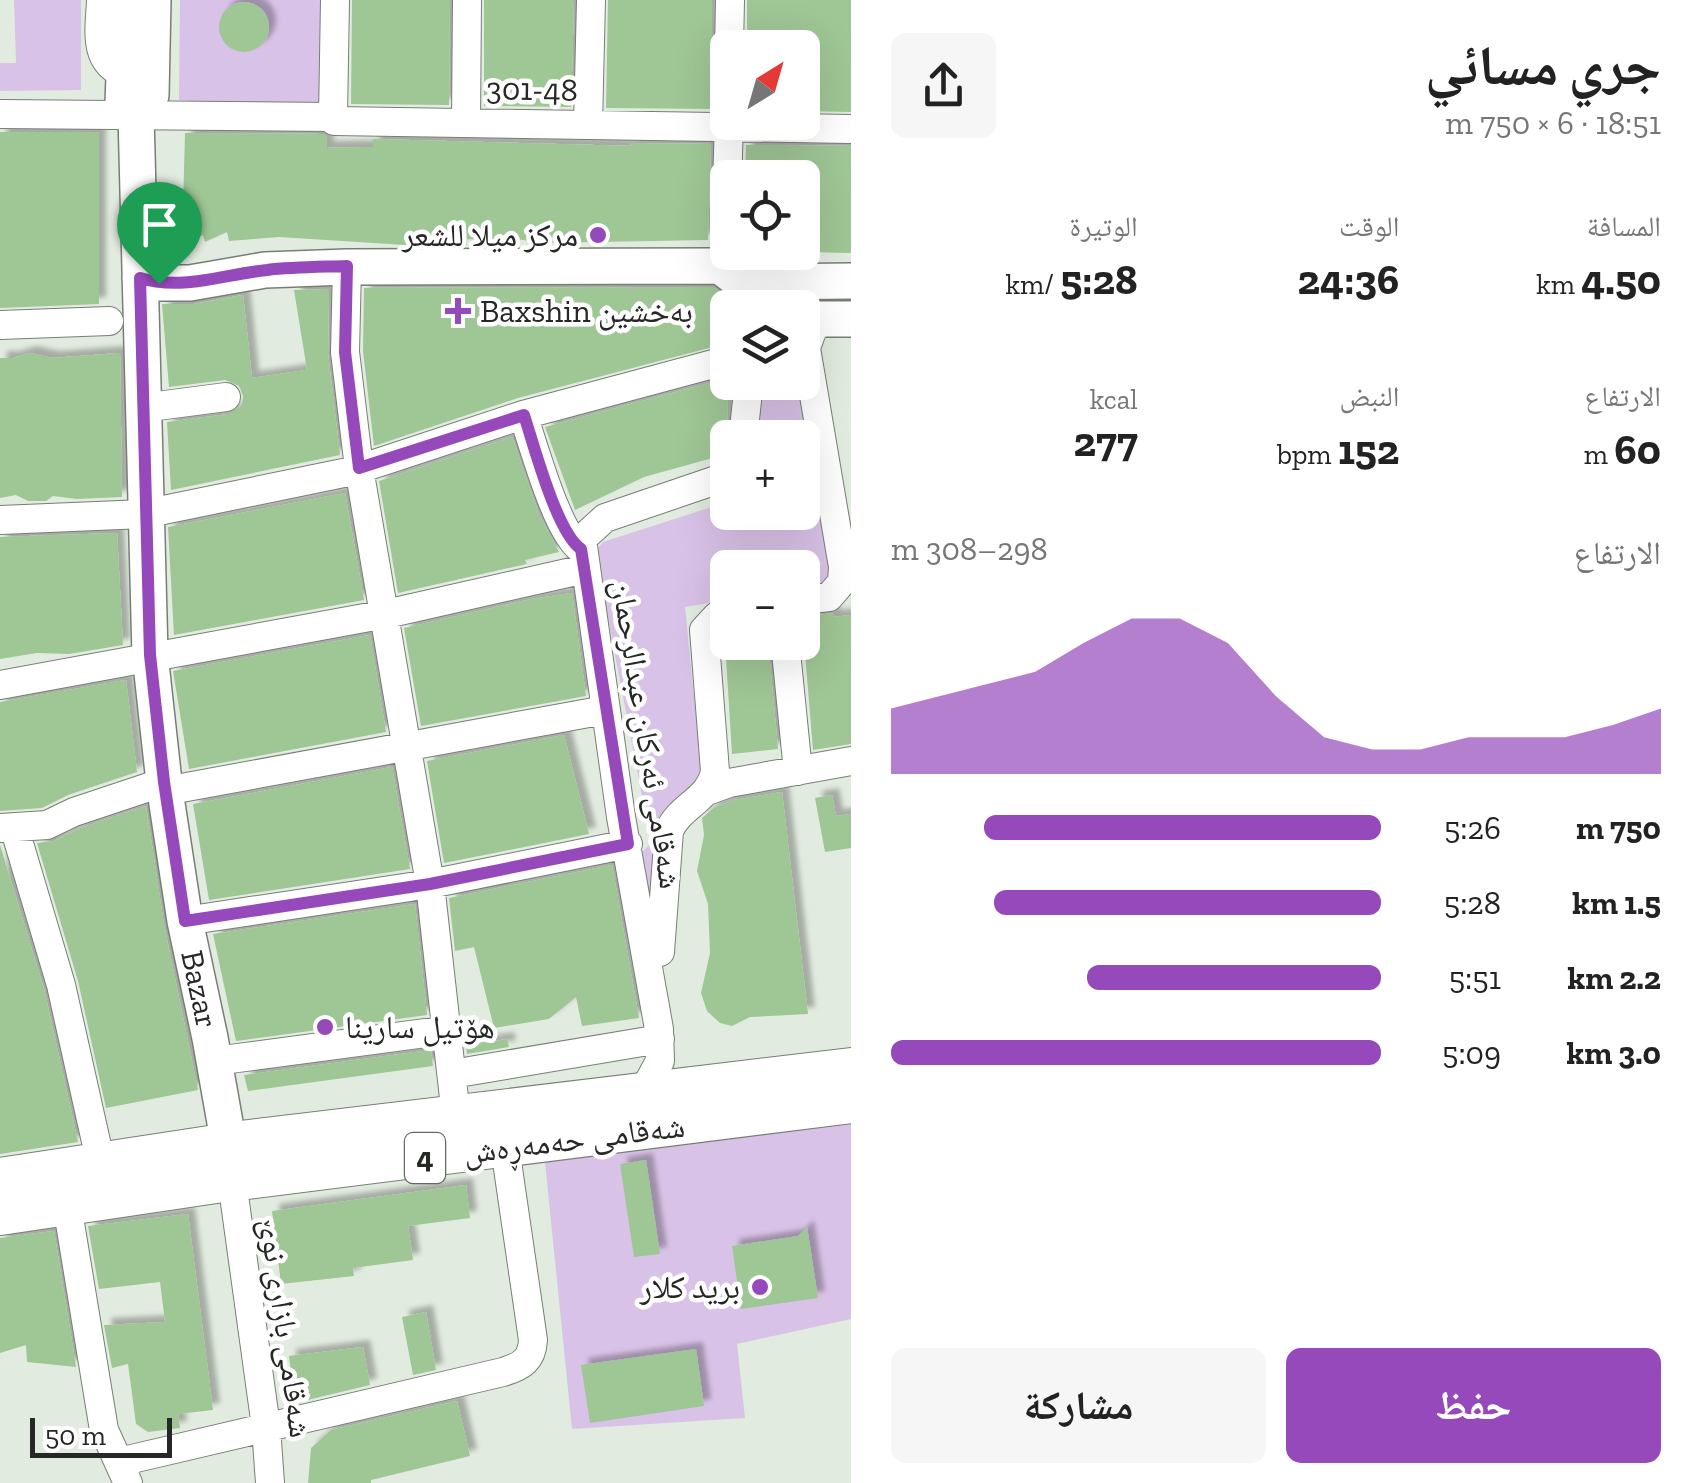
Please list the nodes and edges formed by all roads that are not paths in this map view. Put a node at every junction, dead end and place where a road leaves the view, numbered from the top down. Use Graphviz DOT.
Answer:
graph roads {
  1 [pos="101,0"];
  2 [pos="127,0"];
  3 [pos="153,0"];
  4 [pos="335,0"];
  5 [pos="467,0"];
  6 [pos="591,0"];
  7 [pos="730,0"];
  8 [pos="729,30"];
  9 [pos="124,74"];
  10 [pos="0,114"];
  11 [pos="136,115"];
  12 [pos="334,119"];
  13 [pos="466,123"];
  14 [pos="710,124"];
  15 [pos="588,125"];
  16 [pos="820,128"];
  17 [pos="851,129"];
  18 [pos="728,140"];
  19 [pos="347,266"];
  20 [pos="140,278"];
  21 [pos="851,281"];
  22 [pos="741,290"];
  23 [pos="743,290"];
  24 [pos="749,290"];
  25 [pos="109,321"];
  26 [pos="0,326"];
  27 [pos="820,358"];
  28 [pos="710,365"];
  29 [pos="226,397"];
  30 [pos="142,408"];
  31 [pos="524,415"];
  32 [pos="359,468"];
  33 [pos="710,482"];
  34 [pos="144,514"];
  35 [pos="0,520"];
  36 [pos="583,559"];
  37 [pos="827,597"];
  38 [pos="386,614"];
  39 [pos="710,623"];
  40 [pos="150,655"];
  41 [pos="787,660"];
  42 [pos="0,685"];
  43 [pos="605,710"];
  44 [pos="405,746"];
  45 [pos="851,761"];
  46 [pos="798,771"];
  47 [pos="165,787"];
  48 [pos="708,791"];
  49 [pos="8,829"];
  50 [pos="628,844"];
  51 [pos="430,884"];
  52 [pos="185,921"];
  53 [pos="652,921"];
  54 [pos="448,1030"];
  55 [pos="660,1038"];
  56 [pos="230,1058"];
  57 [pos="851,1068"];
  58 [pos="452,1074"];
  59 [pos="701,1088"];
  60 [pos="641,1096"];
  61 [pos="851,1103"];
  62 [pos="456,1116"];
  63 [pos="505,1148"];
  64 [pos="230,1163"];
  65 [pos="101,1164"];
  66 [pos="0,1178"];
  67 [pos="67,1204"];
  68 [pos="0,1215"];
  69 [pos="266,1427"];
  70 [pos="123,1472"];
  71 [pos="270,1483"];
  1 -- 9 [label="street"];
  2 -- 9 [label="main road"];
  3 -- 11 [label="main road"];
  4 -- 12 [label="street"];
  5 -- 13 [label="street"];
  6 -- 15 [label="street"];
  7 -- 8 [label="street"];
  9 -- 11 [label="main road"];
  10 -- 11 [label="street, 301-48"];
  11 -- 12 [label="street, 301-48"];
  11 -- 20 [label="main road, Bazar"];
  12 -- 13 [label="street, 301-48"];
  13 -- 15 [label="street, 301-48"];
  14 -- 15 [label="street, 301-48"];
  16 -- 17 [label="street, 301-48"];
  18 -- 23 [label="street"];
  19 -- 20 [label="main road"];
  19 -- 22 [label="main road"];
  19 -- 32 [label="street"];
  20 -- 30 [label="main road, Bazar"];
  21 -- 24 [label="main road"];
  25 -- 26 [label="street"];
  27 -- 37 [label="street"];
  28 -- 31 [label="street"];
  29 -- 30 [label="street"];
  30 -- 34 [label="main road, Bazar"];
  31 -- 32 [label="street"];
  31 -- 36 [label="street"];
  32 -- 34 [label="street"];
  32 -- 38 [label="street"];
  33 -- 36 [label="street, شەقامی ئەرکان عبدالرحمان"];
  34 -- 35 [label="street"];
  34 -- 40 [label="main road, Bazar"];
  36 -- 38 [label="street"];
  36 -- 43 [label="street, شەقامی ئەرکان عبدالرحمان"];
  38 -- 40 [label="street"];
  38 -- 44 [label="street"];
  39 -- 48 [label="street, شەقامی ئەرکان عبدالرحمان"];
  40 -- 42 [label="street"];
  40 -- 47 [label="main road, Bazar"];
  41 -- 46 [label="street"];
  43 -- 44 [label="street"];
  43 -- 50 [label="street, شەقامی ئەرکان عبدالرحمان"];
  44 -- 47 [label="street"];
  44 -- 51 [label="street"];
  45 -- 46 [label="street"];
  46 -- 48 [label="street"];
  47 -- 49 [label="street"];
  47 -- 52 [label="main road, Bazar"];
  48 -- 53 [label="street, شەقامی ئەرکان عبدالرحمان"];
  49 -- 65 [label="street"];
  50 -- 51 [label="street"];
  50 -- 53 [label="street, شەقامی ئەرکان عبدالرحمان"];
  51 -- 52 [label="street"];
  51 -- 54 [label="street"];
  52 -- 64 [label="main road, Bazar"];
  53 -- 55 [label="street, شەقامی ئەرکان عبدالرحمان"];
  53 -- 59 [label="street, شەقامی ئەرکان عبدالرحمان"];
  54 -- 56 [label="street"];
  54 -- 58 [label="street"];
  55 -- 58 [label="street"];
  55 -- 60 [label="street, شەقامی ئەرکان عبدالرحمان"];
  57 -- 59 [label="highway, شەقامی حەمەڕەش / 4"];
  58 -- 62 [label="street"];
  59 -- 60 [label="highway, شەقامی حەمەڕەش / 4"];
  60 -- 62 [label="highway, شەقامی حەمەڕەش / 4"];
  61 -- 63 [label="highway, شەقامی حەمەڕەش / 4"];
  62 -- 64 [label="highway, شەقامی حەمەڕەش / 4"];
  63 -- 64 [label="highway, شەقامی حەمەڕەش / 4"];
  63 -- 69 [label="street"];
  64 -- 65 [label="highway, شەقامی حەمەڕەش / 4"];
  64 -- 67 [label="highway, شەقامی حەمەڕەش / 4"];
  64 -- 69 [label="street, شەقامی بازاری نوێ"];
  65 -- 66 [label="highway, شەقامی حەمەڕەش / 4"];
  67 -- 68 [label="highway, شەقامی حەمەڕەش / 4"];
  67 -- 70 [label="street"];
  69 -- 70 [label="street"];
  69 -- 71 [label="street, شەقامی بازاری نوێ"];
}
